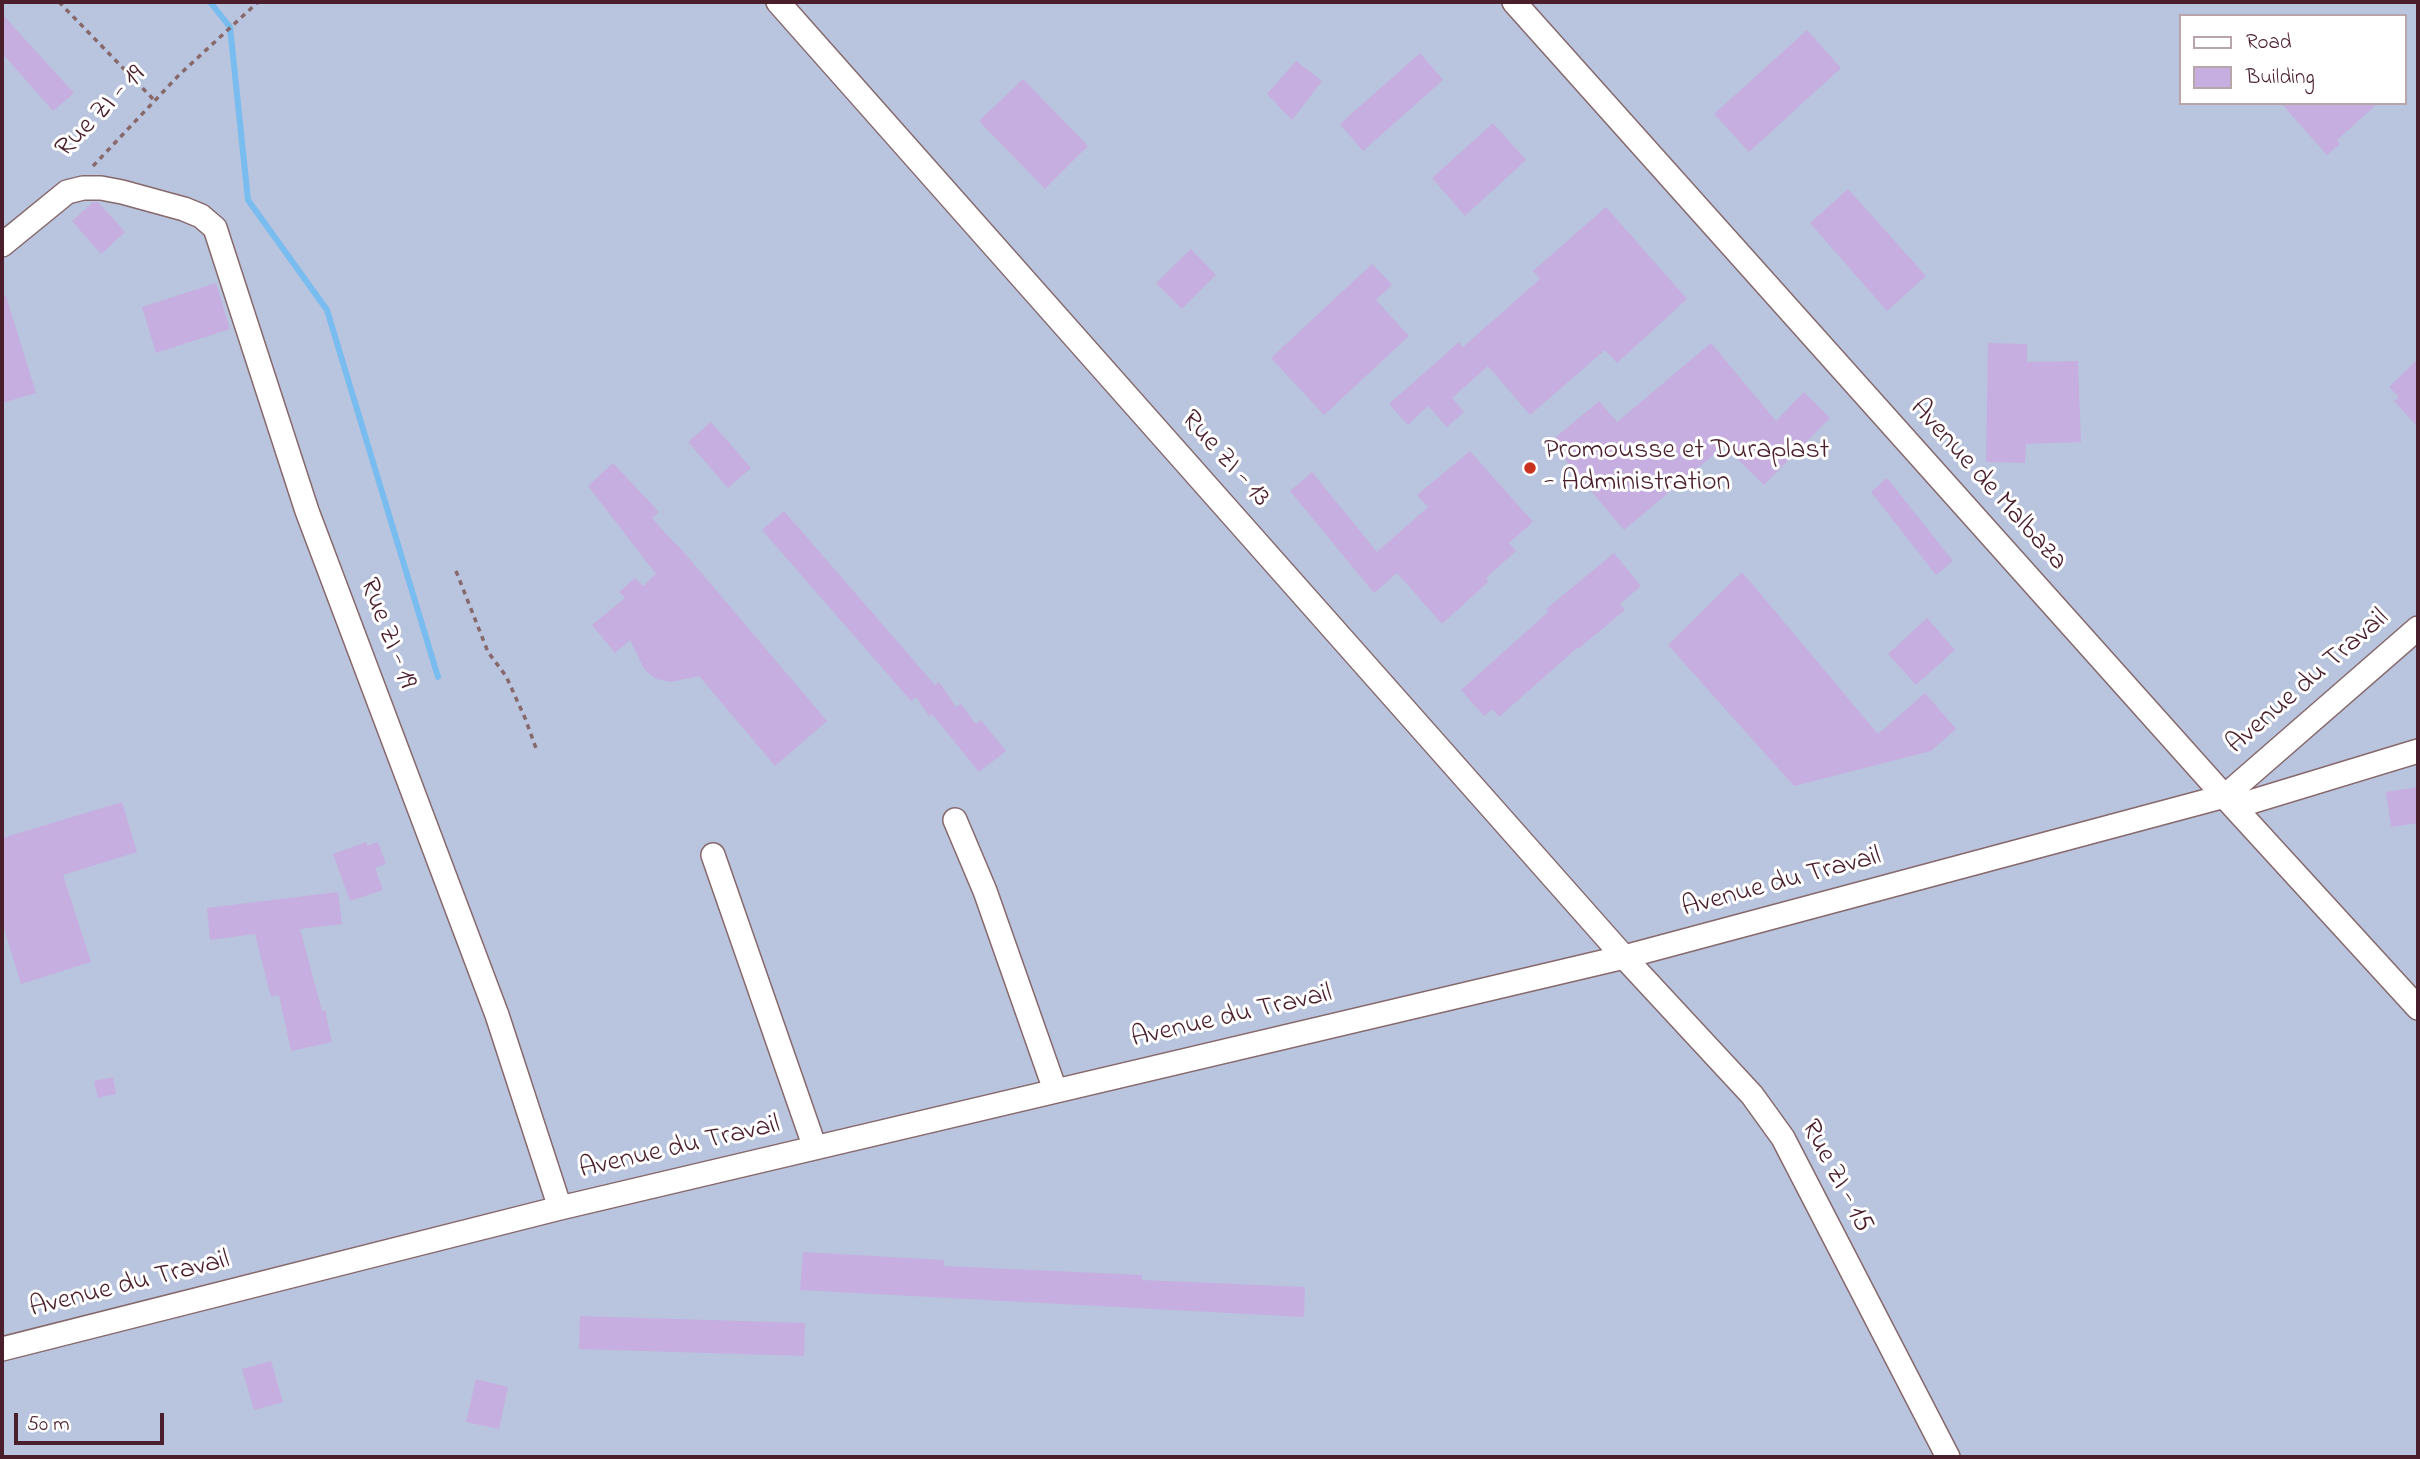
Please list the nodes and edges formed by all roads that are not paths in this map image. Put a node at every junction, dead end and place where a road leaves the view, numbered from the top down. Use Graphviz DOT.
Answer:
graph roads {
  1 [pos="778,2"];
  2 [pos="1514,2"];
  3 [pos="2,246"];
  4 [pos="2418,628"];
  5 [pos="2418,751"];
  6 [pos="2229,801"];
  7 [pos="955,820"];
  8 [pos="713,855"];
  9 [pos="1624,957"];
  10 [pos="2418,1008"];
  11 [pos="1055,1090"];
  12 [pos="815,1148"];
  13 [pos="560,1208"];
  14 [pos="2,1349"];
  15 [pos="1948,1457"];
  1 -- 9 [label="street, Rue ZI - 13"];
  2 -- 6 [label="street, Avenue de Malbaza"];
  3 -- 13 [label="street, Rue ZI - 19"];
  4 -- 6 [label="street, Avenue du Travail"];
  5 -- 6 [label="street"];
  6 -- 9 [label="street, Avenue du Travail"];
  6 -- 10 [label="street, Avenue de Malbaza"];
  7 -- 11 [label="street"];
  8 -- 12 [label="street"];
  9 -- 11 [label="street, Avenue du Travail"];
  9 -- 15 [label="street, Rue ZI - 15"];
  11 -- 12 [label="street, Avenue du Travail"];
  12 -- 13 [label="street, Avenue du Travail"];
  13 -- 14 [label="street, Avenue du Travail"];
}
